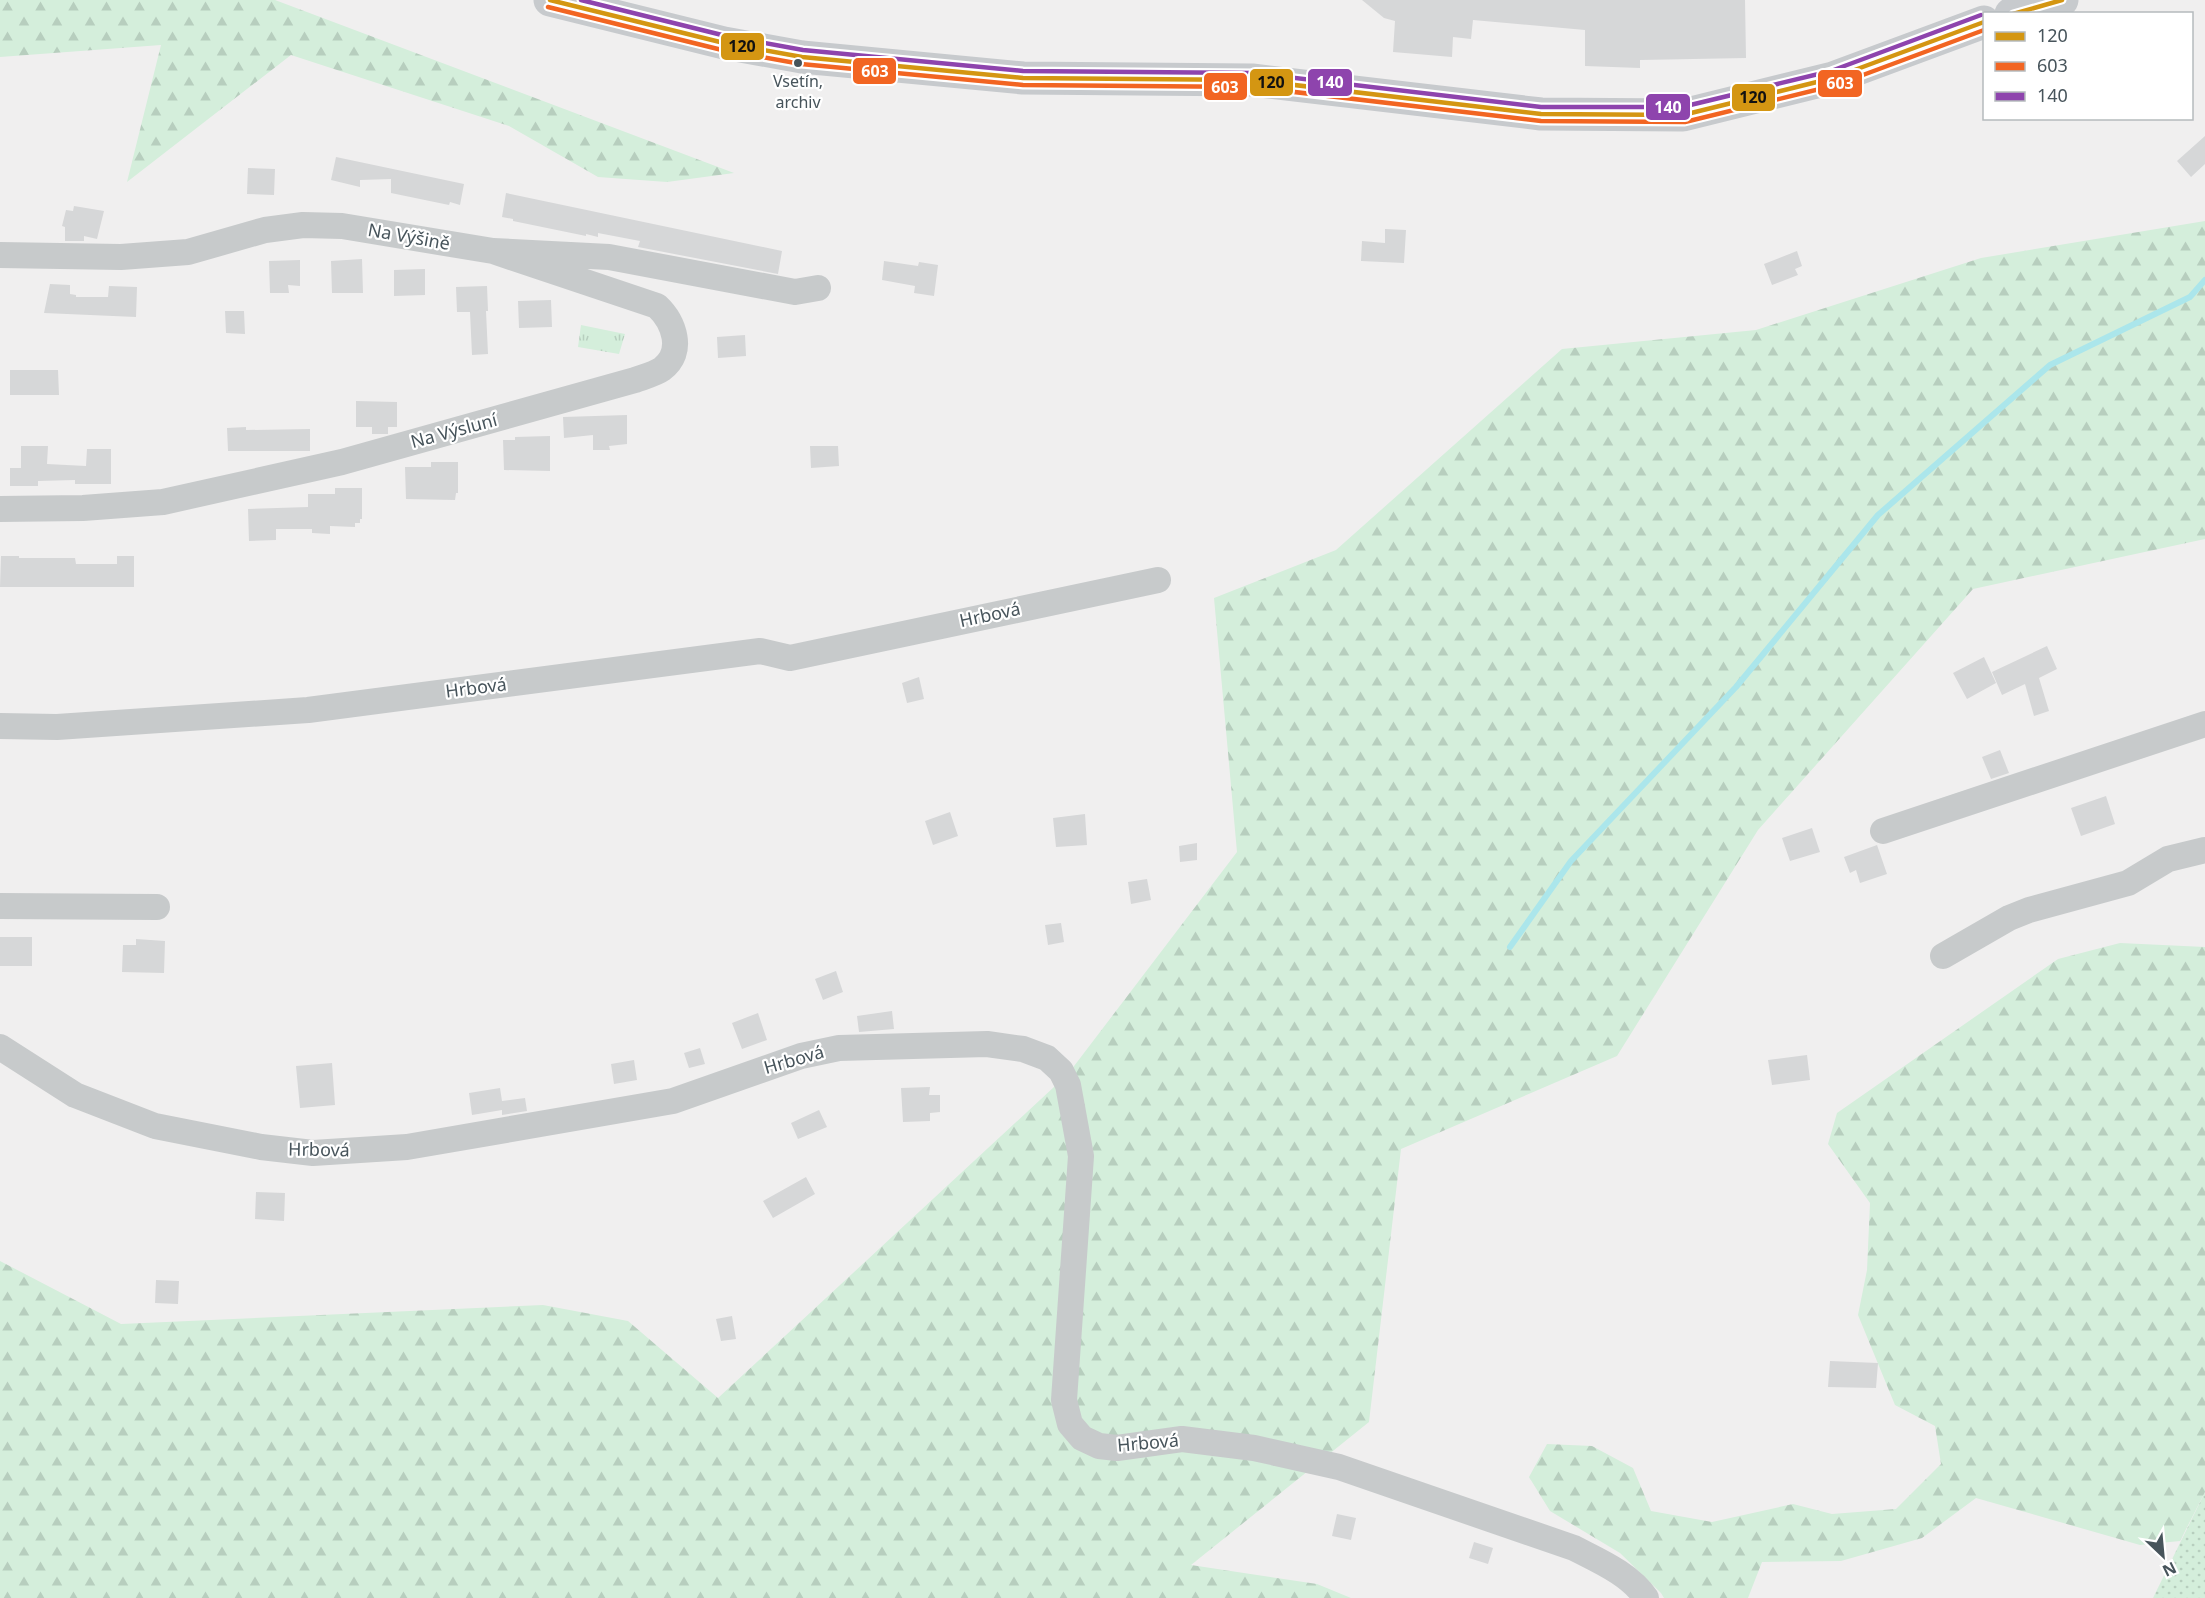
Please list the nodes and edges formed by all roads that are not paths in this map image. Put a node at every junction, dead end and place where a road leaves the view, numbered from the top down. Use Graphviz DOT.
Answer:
graph roads {
  1 [pos="550,0"];
  2 [pos="2062,0"];
  3 [pos="2018,12"];
  4 [pos="1983,22"];
  5 [pos="493,251"];
  6 [pos="0,255"];
  7 [pos="818,288"];
  8 [pos="0,509"];
  9 [pos="1158,580"];
  10 [pos="2205,724"];
  11 [pos="0,726"];
  12 [pos="1884,831"];
  13 [pos="2205,850"];
  14 [pos="0,906"];
  15 [pos="157,907"];
  16 [pos="1943,956"];
  17 [pos="0,1047"];
  18 [pos="1646,1598"];
  1 -- 4 [label="street"];
  2 -- 3 [label="street"];
  5 -- 6 [label="street, Na Výšině"];
  5 -- 7 [label="street, Na Výšině"];
  5 -- 8 [label="street, Na Výsluní"];
  9 -- 11 [label="street, Hrbová"];
  10 -- 12 [label="street"];
  13 -- 16 [label="street"];
  14 -- 15 [label="street"];
  17 -- 18 [label="street, Hrbová"];
}
